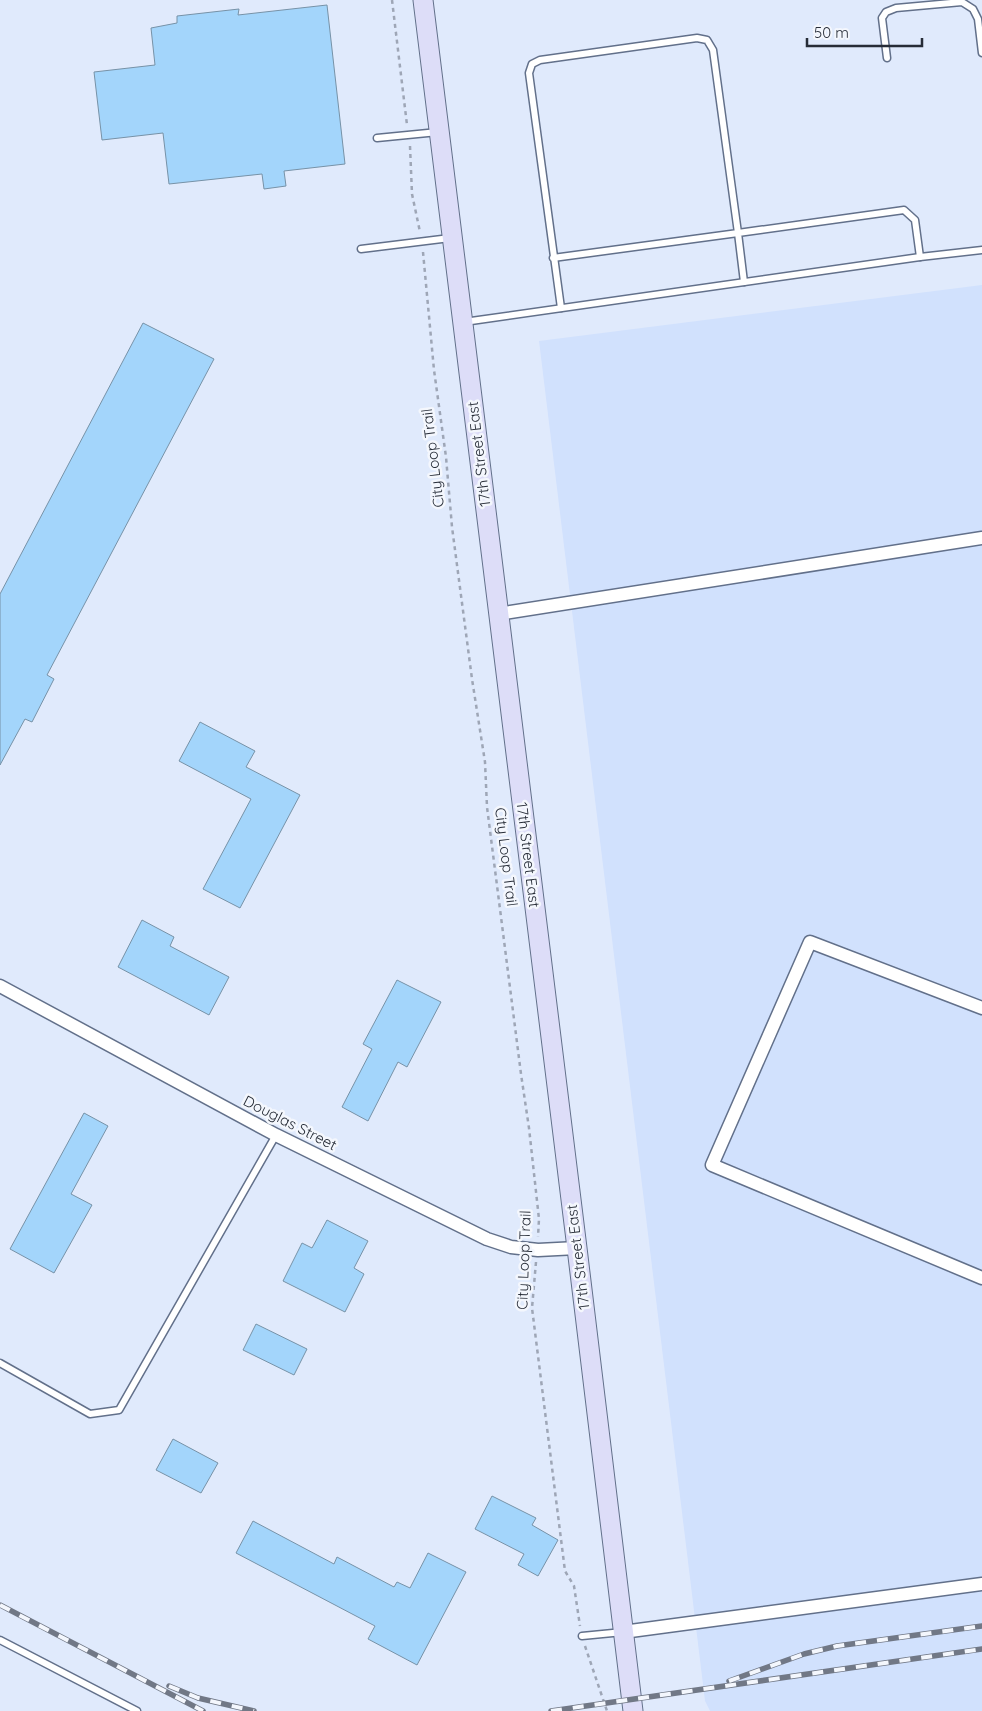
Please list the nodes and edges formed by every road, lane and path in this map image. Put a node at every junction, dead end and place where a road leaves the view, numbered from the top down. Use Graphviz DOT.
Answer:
graph roads {
  1 [pos="392,0"];
  2 [pos="423,0"];
  3 [pos="982,54"];
  4 [pos="887,58"];
  5 [pos="439,131"];
  6 [pos="408,135"];
  7 [pos="377,138"];
  8 [pos="738,233"];
  9 [pos="452,238"];
  10 [pos="422,241"];
  11 [pos="361,249"];
  12 [pos="982,250"];
  13 [pos="920,257"];
  14 [pos="553,258"];
  15 [pos="744,282"];
  16 [pos="561,308"];
  17 [pos="463,322"];
  18 [pos="982,538"];
  19 [pos="498,614"];
  20 [pos="0,986"];
  21 [pos="982,1008"];
  22 [pos="276,1135"];
  23 [pos="577,1248"];
  24 [pos="538,1250"];
  25 [pos="982,1278"];
  26 [pos="0,1363"];
  27 [pos="982,1584"];
  28 [pos="623,1632"];
  29 [pos="582,1636"];
  30 [pos="0,1640"];
  31 [pos="137,1711"];
  32 [pos="607,1711"];
  33 [pos="632,1711"];
  1 -- 6 [label="path, City Loop Trail"];
  2 -- 5 [label="main road, 17th Street East"];
  3 -- 4 [label="lane"];
  5 -- 6 [label="lane"];
  5 -- 9 [label="main road, 17th Street East"];
  6 -- 7 [label="lane"];
  6 -- 10 [label="path, City Loop Trail"];
  8 -- 13 [label="lane"];
  8 -- 14 [label="lane"];
  8 -- 14 [label="lane"];
  8 -- 15 [label="lane"];
  9 -- 10 [label="lane"];
  9 -- 17 [label="main road, 17th Street East"];
  10 -- 11 [label="lane"];
  10 -- 24 [label="path, City Loop Trail"];
  12 -- 13 [label="lane"];
  13 -- 15 [label="lane"];
  14 -- 16 [label="lane"];
  15 -- 16 [label="lane"];
  16 -- 17 [label="lane"];
  17 -- 19 [label="main road, 17th Street East"];
  18 -- 19 [label="street"];
  19 -- 23 [label="main road, 17th Street East"];
  20 -- 22 [label="street, Douglas Street"];
  21 -- 25 [label="street"];
  22 -- 24 [label="street, Douglas Street"];
  22 -- 26 [label="lane"];
  23 -- 24 [label="street, Douglas Street"];
  23 -- 28 [label="main road, 17th Street East"];
  24 -- 29 [label="path, City Loop Trail"];
  27 -- 28 [label="street"];
  28 -- 29 [label="lane"];
  28 -- 33 [label="main road, 17th Street East"];
  29 -- 32 [label="path, City Loop Trail"];
  30 -- 31 [label="lane"];
}
